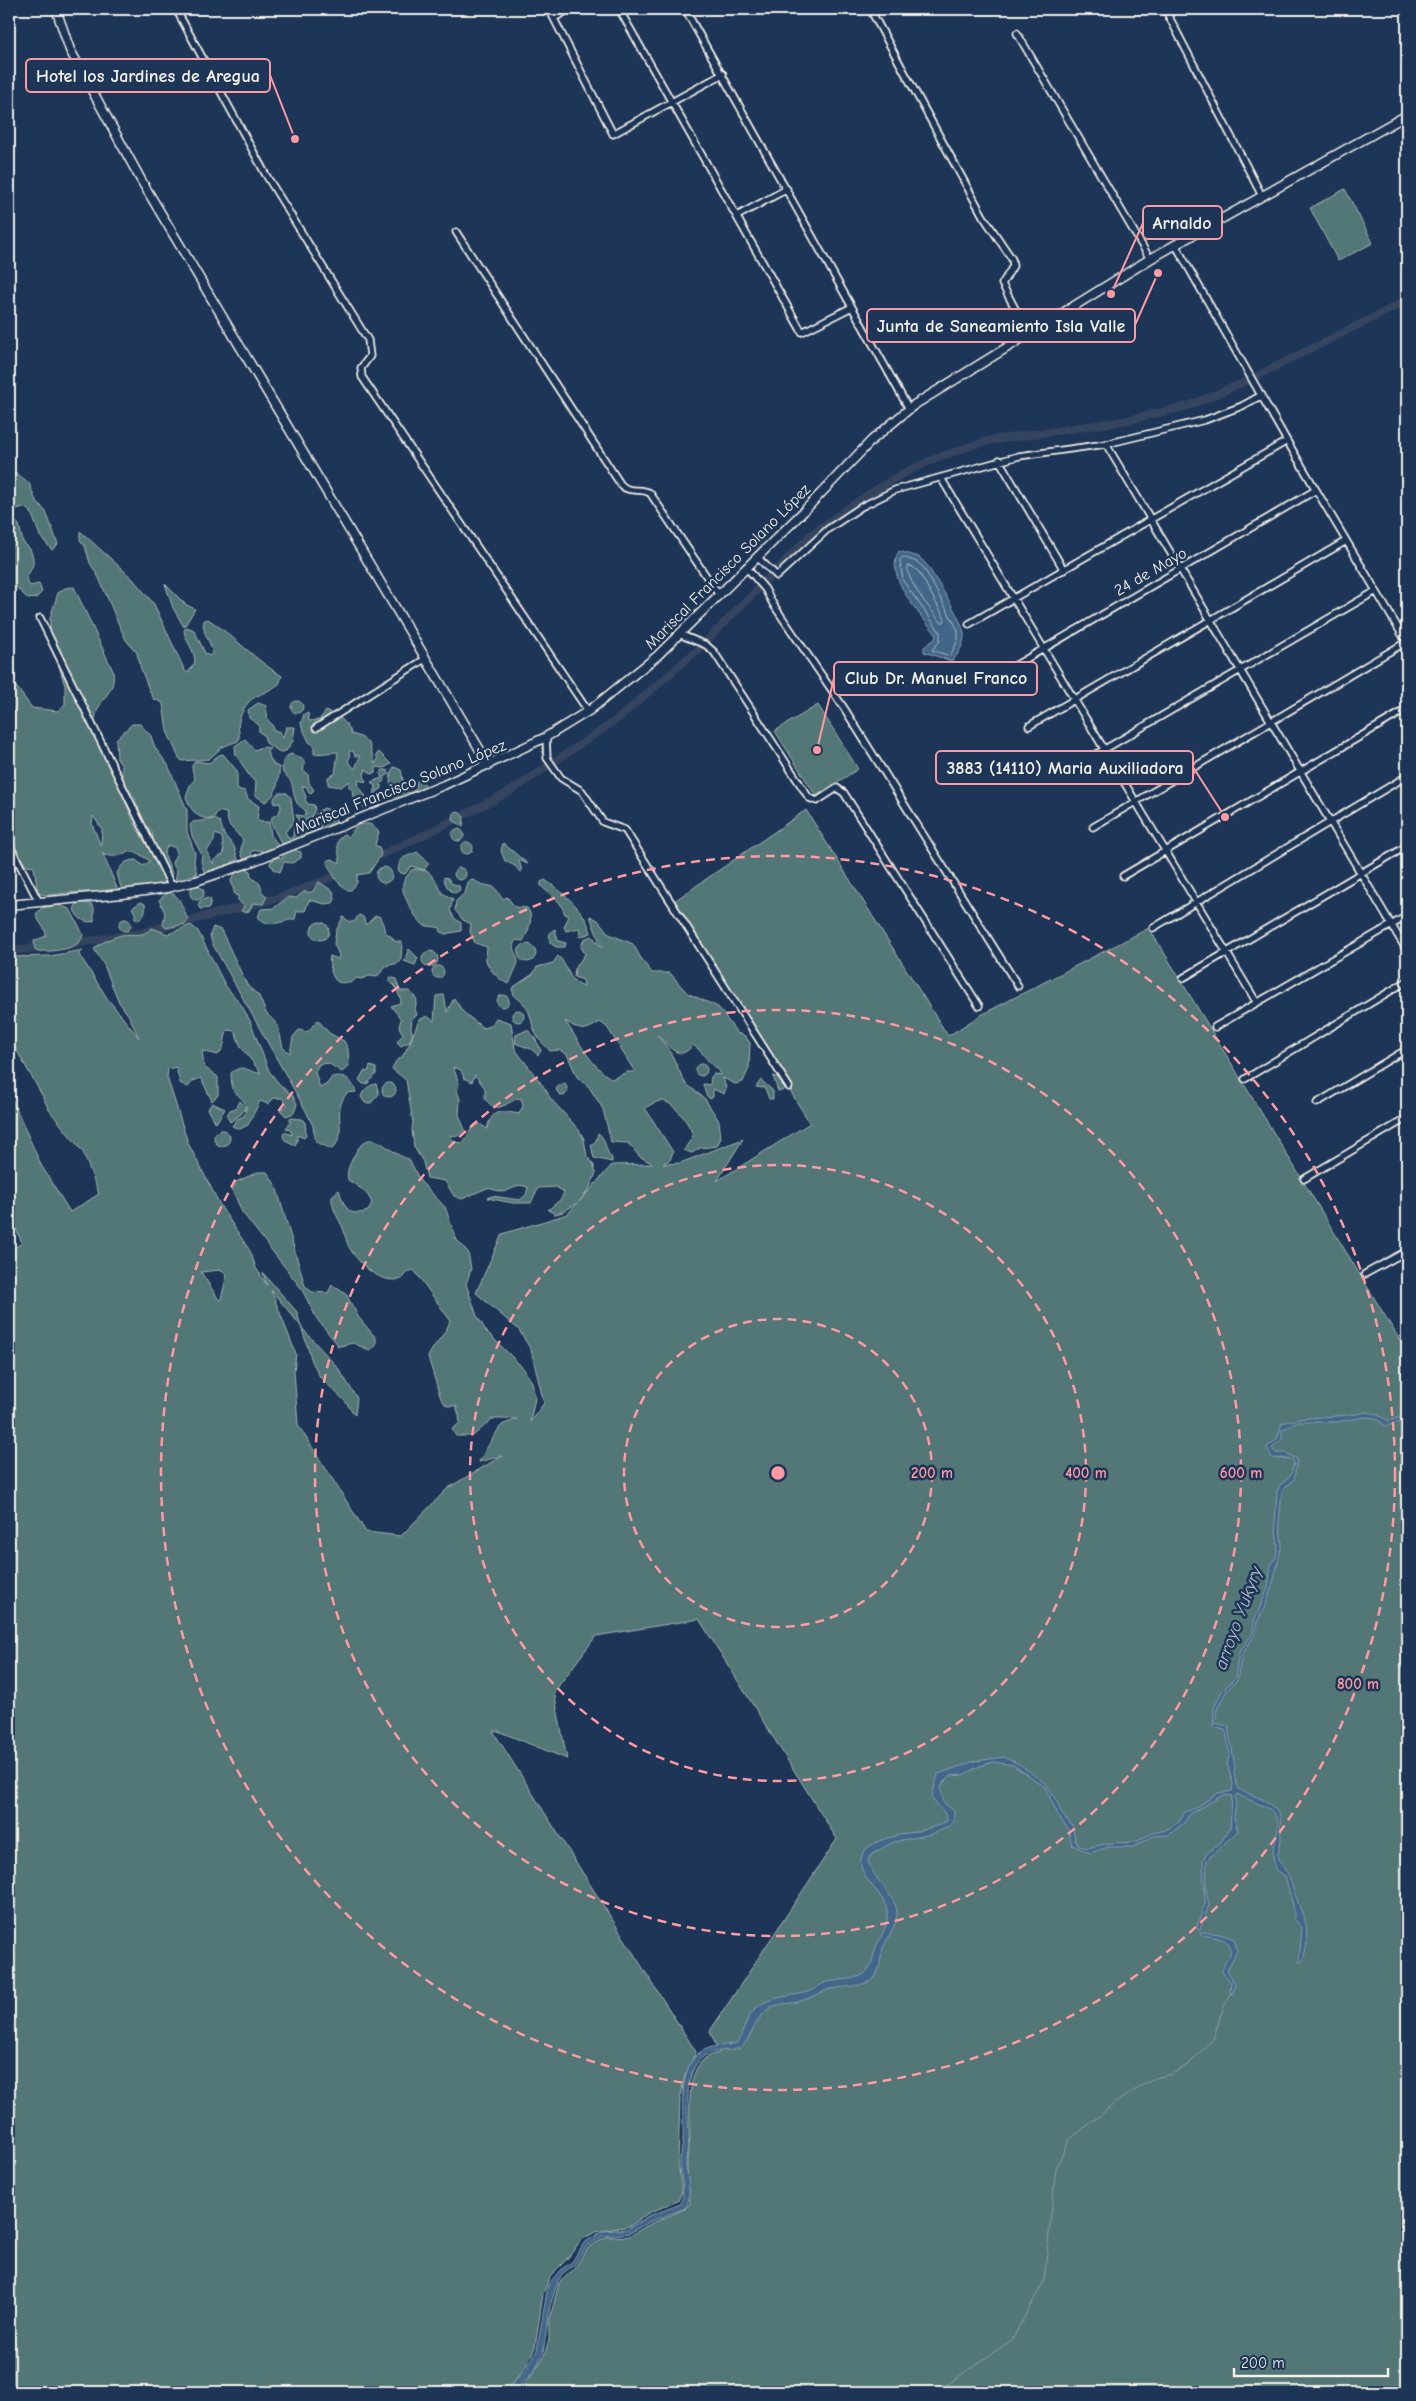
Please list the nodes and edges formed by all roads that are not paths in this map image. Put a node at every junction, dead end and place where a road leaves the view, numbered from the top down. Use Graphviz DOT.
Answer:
graph roads {
  1 [pos="56,9"];
  2 [pos="176,9"];
  3 [pos="549,9"];
  4 [pos="570,9"];
  5 [pos="619,9"];
  6 [pos="685,9"];
  7 [pos="870,9"];
  8 [pos="1165,9"];
  9 [pos="554,18"];
  10 [pos="1017,33"];
  11 [pos="722,74"];
  12 [pos="672,102"];
  13 [pos="1407,115"];
  14 [pos="787,189"];
  15 [pos="1262,196"];
  16 [pos="737,216"];
  17 [pos="456,232"];
  18 [pos="1176,244"];
  19 [pos="1150,259"];
  20 [pos="852,307"];
  21 [pos="1028,333"];
  22 [pos="1262,395"];
  23 [pos="909,409"];
  24 [pos="1287,441"];
  25 [pos="1106,444"];
  26 [pos="999,460"];
  27 [pos="941,478"];
  28 [pos="1316,490"];
  29 [pos="1151,519"];
  30 [pos="1346,541"];
  31 [pos="757,557"];
  32 [pos="746,567"];
  33 [pos="1181,569"];
  34 [pos="1064,570"];
  35 [pos="1376,591"];
  36 [pos="719,595"];
  37 [pos="1013,599"];
  38 [pos="40,618"];
  39 [pos="1211,620"];
  40 [pos="969,624"];
  41 [pos="679,634"];
  42 [pos="1407,643"];
  43 [pos="1044,649"];
  44 [pos="425,659"];
  45 [pos="1241,670"];
  46 [pos="998,676"];
  47 [pos="1074,700"];
  48 [pos="1407,710"];
  49 [pos="588,711"];
  50 [pos="1271,722"];
  51 [pos="1029,726"];
  52 [pos="316,728"];
  53 [pos="546,738"];
  54 [pos="1104,750"];
  55 [pos="488,765"];
  56 [pos="1301,772"];
  57 [pos="1407,776"];
  58 [pos="1058,777"];
  59 [pos="1135,802"];
  60 [pos="1331,822"];
  61 [pos="1093,827"];
  62 [pos="9,844"];
  63 [pos="1407,846"];
  64 [pos="1166,852"];
  65 [pos="1361,873"];
  66 [pos="1124,876"];
  67 [pos="172,887"];
  68 [pos="39,902"];
  69 [pos="1196,902"];
  70 [pos="9,905"];
  71 [pos="1407,916"];
  72 [pos="1392,925"];
  73 [pos="1153,928"];
  74 [pos="1407,951"];
  75 [pos="1226,953"];
  76 [pos="1183,978"];
  77 [pos="1407,982"];
  78 [pos="1018,986"];
  79 [pos="1256,1003"];
  80 [pos="979,1006"];
  81 [pos="1215,1027"];
  82 [pos="1407,1049"];
  83 [pos="1245,1079"];
  84 [pos="789,1088"];
  85 [pos="1317,1103"];
  86 [pos="1407,1118"];
  87 [pos="1304,1179"];
  88 [pos="1407,1251"];
  89 [pos="1365,1274"];
  1 -- 44 [label="street"];
  2 -- 49 [label="street"];
  3 -- 9 [label="street"];
  4 -- 9 [label="street"];
  5 -- 12 [label="street"];
  6 -- 11 [label="street"];
  7 -- 21 [label="street"];
  8 -- 15 [label="street"];
  9 -- 12 [label="street"];
  10 -- 19 [label="street"];
  11 -- 12 [label="street"];
  11 -- 14 [label="street"];
  12 -- 16 [label="street"];
  13 -- 15 [label="street, Mariscal Francisco Solano López"];
  14 -- 16 [label="street"];
  14 -- 20 [label="street"];
  15 -- 18 [label="street, Mariscal Francisco Solano López"];
  16 -- 20 [label="street"];
  17 -- 36 [label="street"];
  18 -- 19 [label="street, Mariscal Francisco Solano López"];
  18 -- 22 [label="street"];
  19 -- 21 [label="street, Mariscal Francisco Solano López"];
  20 -- 23 [label="street"];
  21 -- 23 [label="street, Mariscal Francisco Solano López"];
  22 -- 24 [label="street"];
  22 -- 25 [label="street"];
  23 -- 31 [label="street, Mariscal Francisco Solano López"];
  24 -- 28 [label="street"];
  24 -- 29 [label="street"];
  25 -- 26 [label="street"];
  25 -- 29 [label="street"];
  26 -- 27 [label="street"];
  26 -- 34 [label="street"];
  27 -- 31 [label="street"];
  27 -- 37 [label="street"];
  28 -- 30 [label="street"];
  28 -- 33 [label="street, 24 de Mayo"];
  29 -- 33 [label="street"];
  29 -- 34 [label="street"];
  30 -- 35 [label="street"];
  30 -- 39 [label="street"];
  31 -- 32 [label="street, Mariscal Francisco Solano López"];
  32 -- 36 [label="street, Mariscal Francisco Solano López"];
  32 -- 78 [label="street"];
  33 -- 39 [label="street"];
  33 -- 43 [label="street, 24 de Mayo"];
  34 -- 37 [label="street"];
  35 -- 42 [label="street"];
  35 -- 45 [label="street"];
  36 -- 41 [label="street, Mariscal Francisco Solano López"];
  37 -- 40 [label="street"];
  37 -- 43 [label="street"];
  38 -- 67 [label="street"];
  39 -- 45 [label="street"];
  39 -- 47 [label="street"];
  41 -- 49 [label="street, Mariscal Francisco Solano López"];
  41 -- 80 [label="street"];
  42 -- 50 [label="street"];
  43 -- 46 [label="street, 24 de Mayo"];
  43 -- 47 [label="street"];
  44 -- 52 [label="street"];
  44 -- 55 [label="street"];
  45 -- 50 [label="street"];
  45 -- 54 [label="street"];
  47 -- 51 [label="street"];
  47 -- 54 [label="street"];
  48 -- 56 [label="street"];
  49 -- 53 [label="street, Mariscal Francisco Solano López"];
  50 -- 56 [label="street"];
  50 -- 59 [label="street"];
  53 -- 55 [label="street, Mariscal Francisco Solano López"];
  53 -- 84 [label="street"];
  54 -- 58 [label="street"];
  54 -- 59 [label="street"];
  55 -- 67 [label="street, Mariscal Francisco Solano López"];
  56 -- 60 [label="street"];
  56 -- 64 [label="street"];
  57 -- 60 [label="street"];
  59 -- 61 [label="street"];
  59 -- 64 [label="street"];
  60 -- 65 [label="street"];
  60 -- 69 [label="street"];
  62 -- 68 [label="street"];
  63 -- 65 [label="street"];
  64 -- 66 [label="street"];
  64 -- 69 [label="street"];
  65 -- 72 [label="street"];
  65 -- 75 [label="street"];
  67 -- 68 [label="street, Mariscal Francisco Solano López"];
  68 -- 70 [label="street, Mariscal Francisco Solano López"];
  69 -- 73 [label="street"];
  69 -- 75 [label="street"];
  71 -- 72 [label="street"];
  72 -- 74 [label="street"];
  72 -- 79 [label="street"];
  75 -- 76 [label="street"];
  75 -- 79 [label="street"];
  77 -- 83 [label="street"];
  79 -- 81 [label="street"];
  82 -- 85 [label="street"];
  86 -- 87 [label="street"];
  88 -- 89 [label="street"];
}
